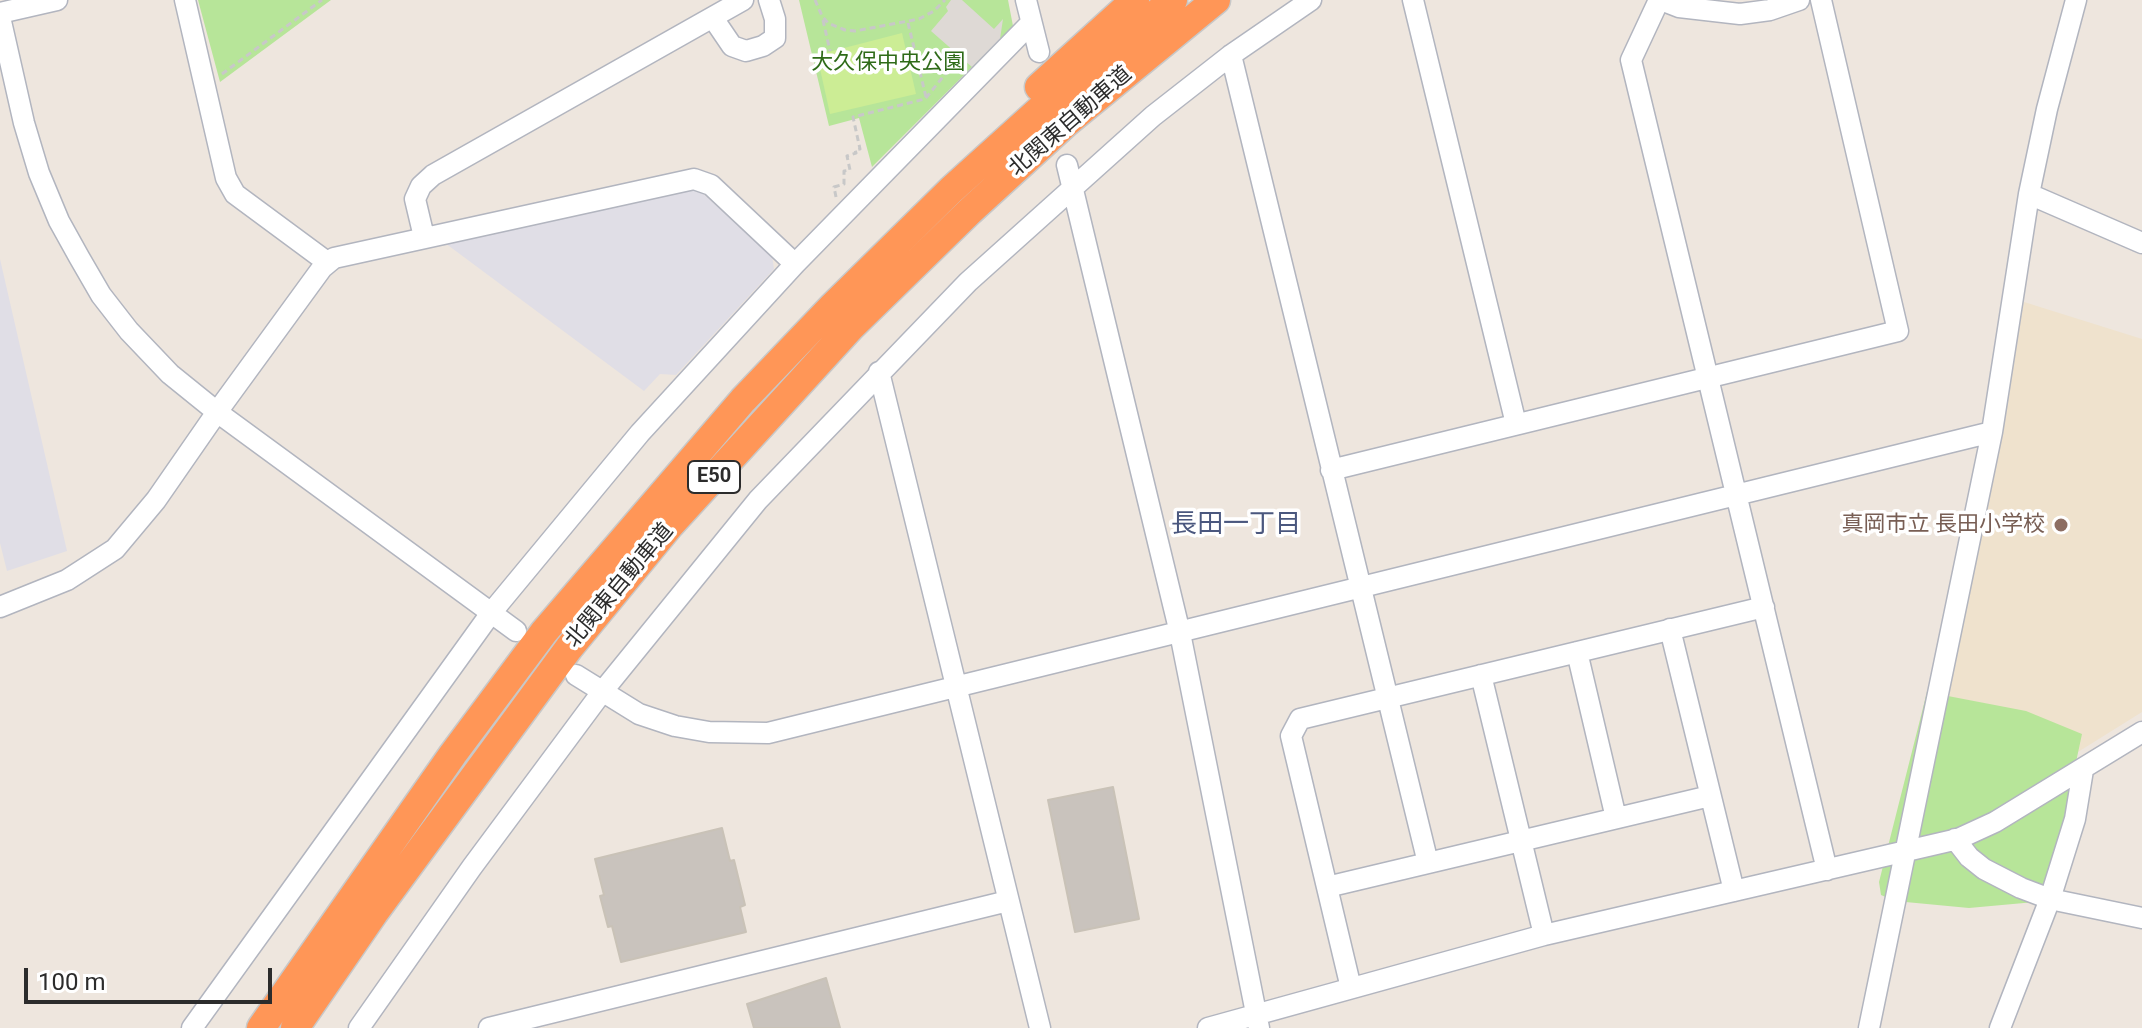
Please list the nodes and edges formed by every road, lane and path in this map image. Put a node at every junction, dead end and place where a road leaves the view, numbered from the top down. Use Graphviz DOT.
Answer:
graph roads {
  1 [pos="57,0"];
  2 [pos="185,0"];
  3 [pos="322,0"];
  4 [pos="743,0"];
  5 [pos="769,0"];
  6 [pos="815,0"];
  7 [pos="945,0"];
  8 [pos="1026,0"];
  9 [pos="1135,0"];
  10 [pos="1173,0"];
  11 [pos="1216,0"];
  12 [pos="1311,0"];
  13 [pos="1413,0"];
  14 [pos="1660,0"];
  15 [pos="1799,0"];
  16 [pos="1821,0"];
  17 [pos="2076,0"];
  18 [pos="0,15"];
  19 [pos="822,16"];
  20 [pos="713,18"];
  21 [pos="908,22"];
  22 [pos="1031,23"];
  23 [pos="830,51"];
  24 [pos="1039,52"];
  25 [pos="1231,55"];
  26 [pos="960,56"];
  27 [pos="218,76"];
  28 [pos="926,97"];
  29 [pos="1067,165"];
  30 [pos="1073,190"];
  31 [pos="2029,194"];
  32 [pos="841,218"];
  33 [pos="424,237"];
  34 [pos="2142,243"];
  35 [pos="327,262"];
  36 [pos="795,264"];
  37 [pos="833,306"];
  38 [pos="879,372"];
  39 [pos="1708,377"];
  40 [pos="217,412"];
  41 [pos="1516,424"];
  42 [pos="1992,432"];
  43 [pos="1331,470"];
  44 [pos="1736,495"];
  45 [pos="1361,588"];
  46 [pos="0,607"];
  47 [pos="1764,607"];
  48 [pos="491,613"];
  49 [pos="1670,629"];
  50 [pos="516,631"];
  51 [pos="1180,633"];
  52 [pos="1577,652"];
  53 [pos="576,675"];
  54 [pos="1481,675"];
  55 [pos="956,689"];
  56 [pos="602,692"];
  57 [pos="1388,698"];
  58 [pos="2142,732"];
  59 [pos="2083,770"];
  60 [pos="1710,796"];
  61 [pos="1616,818"];
  62 [pos="1955,839"];
  63 [pos="1522,841"];
  64 [pos="1905,853"];
  65 [pos="1428,863"];
  66 [pos="1827,870"];
  67 [pos="1327,887"];
  68 [pos="1734,891"];
  69 [pos="2050,899"];
  70 [pos="1008,901"];
  71 [pos="2142,918"];
  72 [pos="1544,935"];
  73 [pos="1351,988"];
  74 [pos="1258,1021"];
  75 [pos="536,1022"];
  76 [pos="192,1028"];
  77 [pos="261,1028"];
  78 [pos="295,1028"];
  79 [pos="359,1028"];
  80 [pos="489,1028"];
  81 [pos="1040,1028"];
  82 [pos="1208,1028"];
  83 [pos="1869,1028"];
  84 [pos="2000,1028"];
  1 -- 18 [label="street"];
  2 -- 35 [label="street"];
  3 -- 27 [label="path"];
  4 -- 20 [label="street"];
  5 -- 20 [label="street"];
  6 -- 19 [label="path"];
  7 -- 21 [label="path"];
  8 -- 22 [label="street"];
  9 -- 37 [label="highway"];
  10 -- 37 [label="highway, 北関東自動車道 / E50"];
  11 -- 78 [label="highway, 北関東自動車道 / E50"];
  12 -- 25 [label="street"];
  13 -- 41 [label="street"];
  14 -- 15 [label="street"];
  14 -- 39 [label="street"];
  16 -- 39 [label="street"];
  17 -- 31 [label="street"];
  18 -- 40 [label="street"];
  19 -- 21 [label="path"];
  19 -- 23 [label="path"];
  20 -- 33 [label="street"];
  21 -- 28 [label="path"];
  22 -- 24 [label="street"];
  22 -- 32 [label="street"];
  25 -- 30 [label="street"];
  25 -- 43 [label="street"];
  26 -- 28 [label="path"];
  28 -- 32 [label="path"];
  29 -- 30 [label="street"];
  30 -- 38 [label="street"];
  30 -- 51 [label="street"];
  31 -- 34 [label="street"];
  31 -- 42 [label="street"];
  32 -- 36 [label="street"];
  33 -- 35 [label="street"];
  33 -- 36 [label="street"];
  35 -- 40 [label="street"];
  36 -- 48 [label="street"];
  37 -- 77 [label="highway, 北関東自動車道 / E50"];
  38 -- 55 [label="street"];
  38 -- 56 [label="street"];
  39 -- 41 [label="street"];
  39 -- 44 [label="street"];
  40 -- 46 [label="street"];
  40 -- 48 [label="street"];
  41 -- 43 [label="street"];
  42 -- 44 [label="street"];
  42 -- 64 [label="street"];
  43 -- 45 [label="street"];
  44 -- 45 [label="street"];
  44 -- 47 [label="street"];
  45 -- 51 [label="street"];
  45 -- 57 [label="street"];
  47 -- 49 [label="street"];
  47 -- 66 [label="street"];
  48 -- 50 [label="street"];
  48 -- 76 [label="street"];
  49 -- 52 [label="street"];
  49 -- 60 [label="street"];
  51 -- 55 [label="street"];
  51 -- 74 [label="street"];
  52 -- 54 [label="street"];
  52 -- 61 [label="street"];
  53 -- 56 [label="street"];
  54 -- 57 [label="street"];
  54 -- 63 [label="street"];
  55 -- 56 [label="street"];
  55 -- 70 [label="street"];
  56 -- 79 [label="street"];
  57 -- 65 [label="street"];
  57 -- 67 [label="street"];
  58 -- 59 [label="street"];
  59 -- 62 [label="street"];
  59 -- 69 [label="street"];
  60 -- 61 [label="street"];
  60 -- 68 [label="street"];
  61 -- 63 [label="street"];
  62 -- 64 [label="street"];
  62 -- 69 [label="street"];
  63 -- 65 [label="street"];
  63 -- 72 [label="street"];
  64 -- 66 [label="street"];
  64 -- 83 [label="street"];
  65 -- 67 [label="street"];
  66 -- 68 [label="street"];
  67 -- 73 [label="street"];
  68 -- 72 [label="street"];
  69 -- 71 [label="street"];
  69 -- 84 [label="street"];
  70 -- 75 [label="street"];
  70 -- 81 [label="street"];
  72 -- 73 [label="street"];
  73 -- 74 [label="street"];
  74 -- 82 [label="street"];
  75 -- 80 [label="street"];
}
